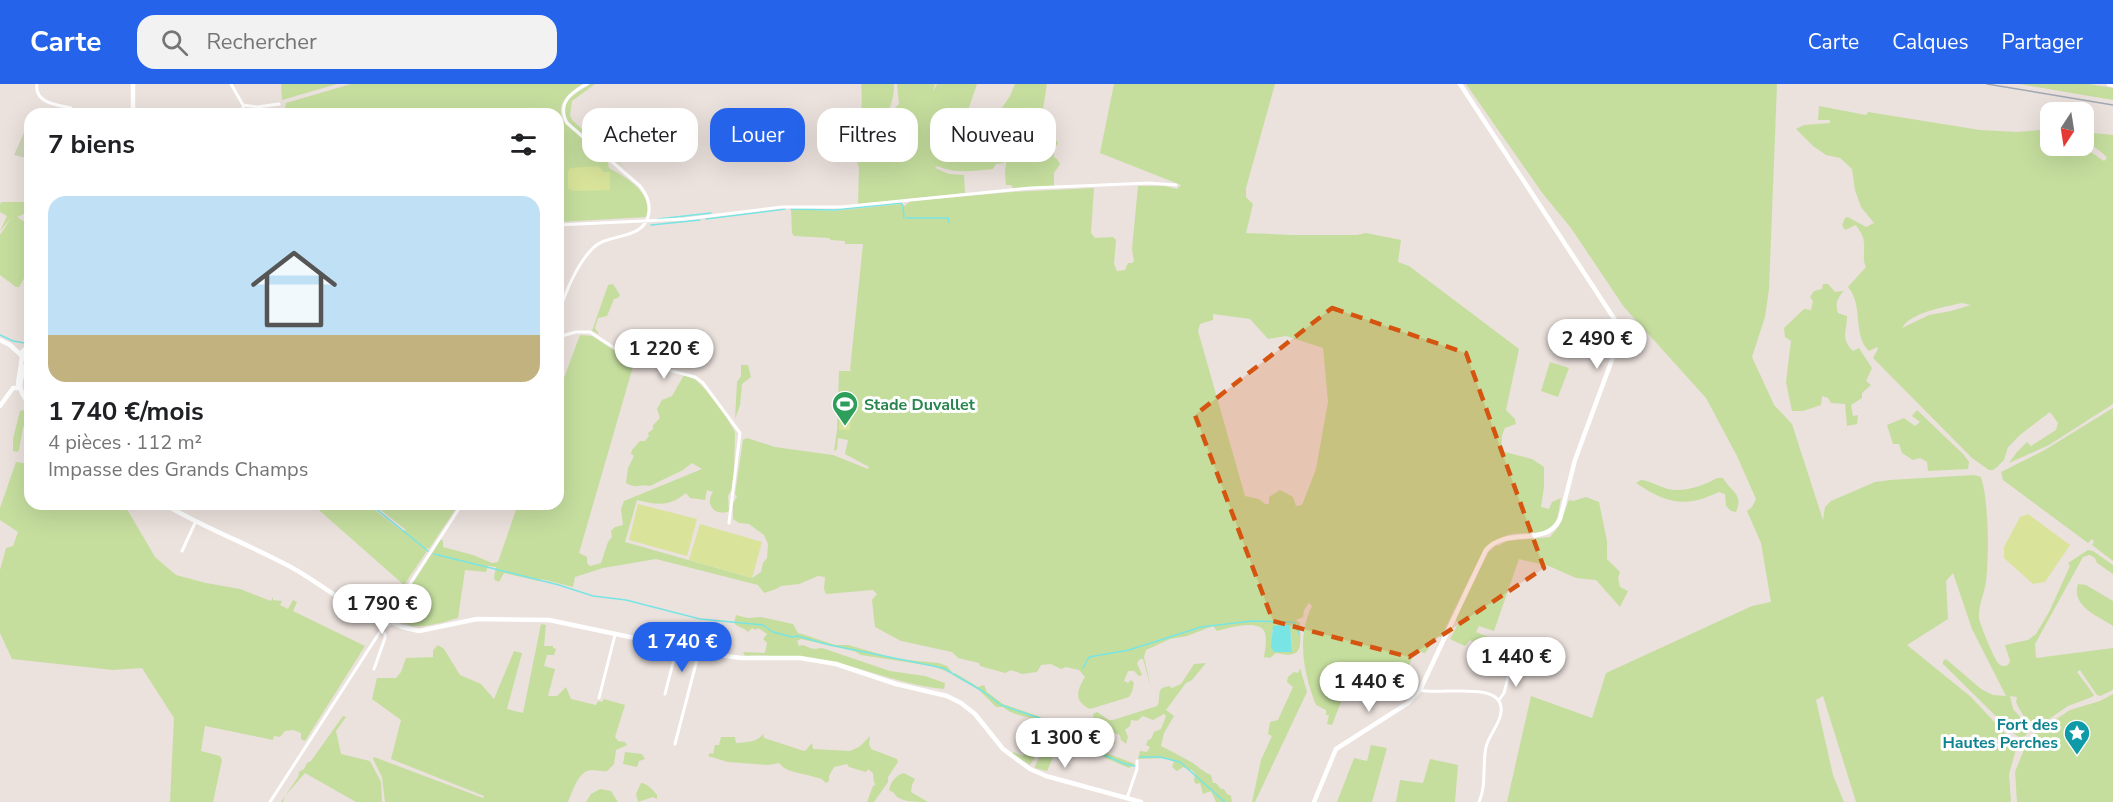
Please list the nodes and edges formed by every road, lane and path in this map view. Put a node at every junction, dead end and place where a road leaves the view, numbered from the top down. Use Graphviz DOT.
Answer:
graph roads {
  1 [pos="37,84"];
  2 [pos="133,84"];
  3 [pos="231,84"];
  4 [pos="586,84"];
  5 [pos="1460,84"];
  6 [pos="279,104"];
  7 [pos="243,105"];
  8 [pos="71,108"];
  9 [pos="133,108"];
  10 [pos="243,108"];
  11 [pos="563,108"];
  12 [pos="564,114"];
  13 [pos="1176,185"];
  14 [pos="646,221"];
  15 [pos="632,222"];
  16 [pos="564,225"];
  17 [pos="634,231"];
  18 [pos="564,298"];
  19 [pos="564,336"];
  20 [pos="0,340"];
  21 [pos="10,345"];
  22 [pos="24,349"];
  23 [pos="24,356"];
  24 [pos="24,361"];
  25 [pos="18,388"];
  26 [pos="24,396"];
  27 [pos="0,405"];
  28 [pos="176,510"];
  29 [pos="458,510"];
  30 [pos="196,520"];
  31 [pos="729,523"];
  32 [pos="182,551"];
  33 [pos="379,595"];
  34 [pos="397,603"];
  35 [pos="389,616"];
  36 [pos="383,622"];
  37 [pos="391,622"];
  38 [pos="381,630"];
  39 [pos="615,633"];
  40 [pos="677,646"];
  41 [pos="699,652"];
  42 [pos="1511,666"];
  43 [pos="374,669"];
  44 [pos="1420,690"];
  45 [pos="665,694"];
  46 [pos="600,698"];
  47 [pos="1499,700"];
  48 [pos="675,744"];
  49 [pos="1137,761"];
  50 [pos="1130,800"];
  51 [pos="270,802"];
  52 [pos="1140,802"];
  53 [pos="1314,802"];
  54 [pos="1479,802"];
  1 -- 8 [label="street"];
  2 -- 9 [label="street"];
  3 -- 7 [label="street"];
  4 -- 11 [label="street"];
  5 -- 44 [label="street"];
  6 -- 7 [label="street"];
  7 -- 10 [label="street"];
  12 -- 14 [label="street"];
  13 -- 14 [label="street"];
  14 -- 15 [label="street"];
  14 -- 17 [label="street"];
  15 -- 16 [label="street"];
  15 -- 17 [label="street"];
  17 -- 18 [label="street"];
  19 -- 31 [label="street"];
  20 -- 21 [label="street"];
  21 -- 22 [label="street"];
  21 -- 23 [label="street"];
  24 -- 25 [label="street"];
  25 -- 26 [label="street"];
  25 -- 27 [label="street"];
  28 -- 30 [label="street"];
  29 -- 34 [label="street"];
  30 -- 32 [label="street"];
  30 -- 36 [label="street"];
  33 -- 34 [label="street"];
  34 -- 35 [label="street"];
  35 -- 36 [label="street"];
  35 -- 37 [label="street"];
  36 -- 37 [label="street"];
  36 -- 38 [label="street"];
  37 -- 39 [label="street"];
  38 -- 43 [label="street"];
  38 -- 51 [label="street"];
  39 -- 40 [label="street"];
  39 -- 46 [label="street"];
  40 -- 41 [label="street"];
  40 -- 45 [label="street"];
  41 -- 48 [label="street"];
  41 -- 50 [label="street"];
  42 -- 47 [label="street"];
  44 -- 47 [label="street"];
  44 -- 53 [label="street"];
  47 -- 54 [label="street"];
  49 -- 50 [label="street"];
  50 -- 52 [label="street"];
}
